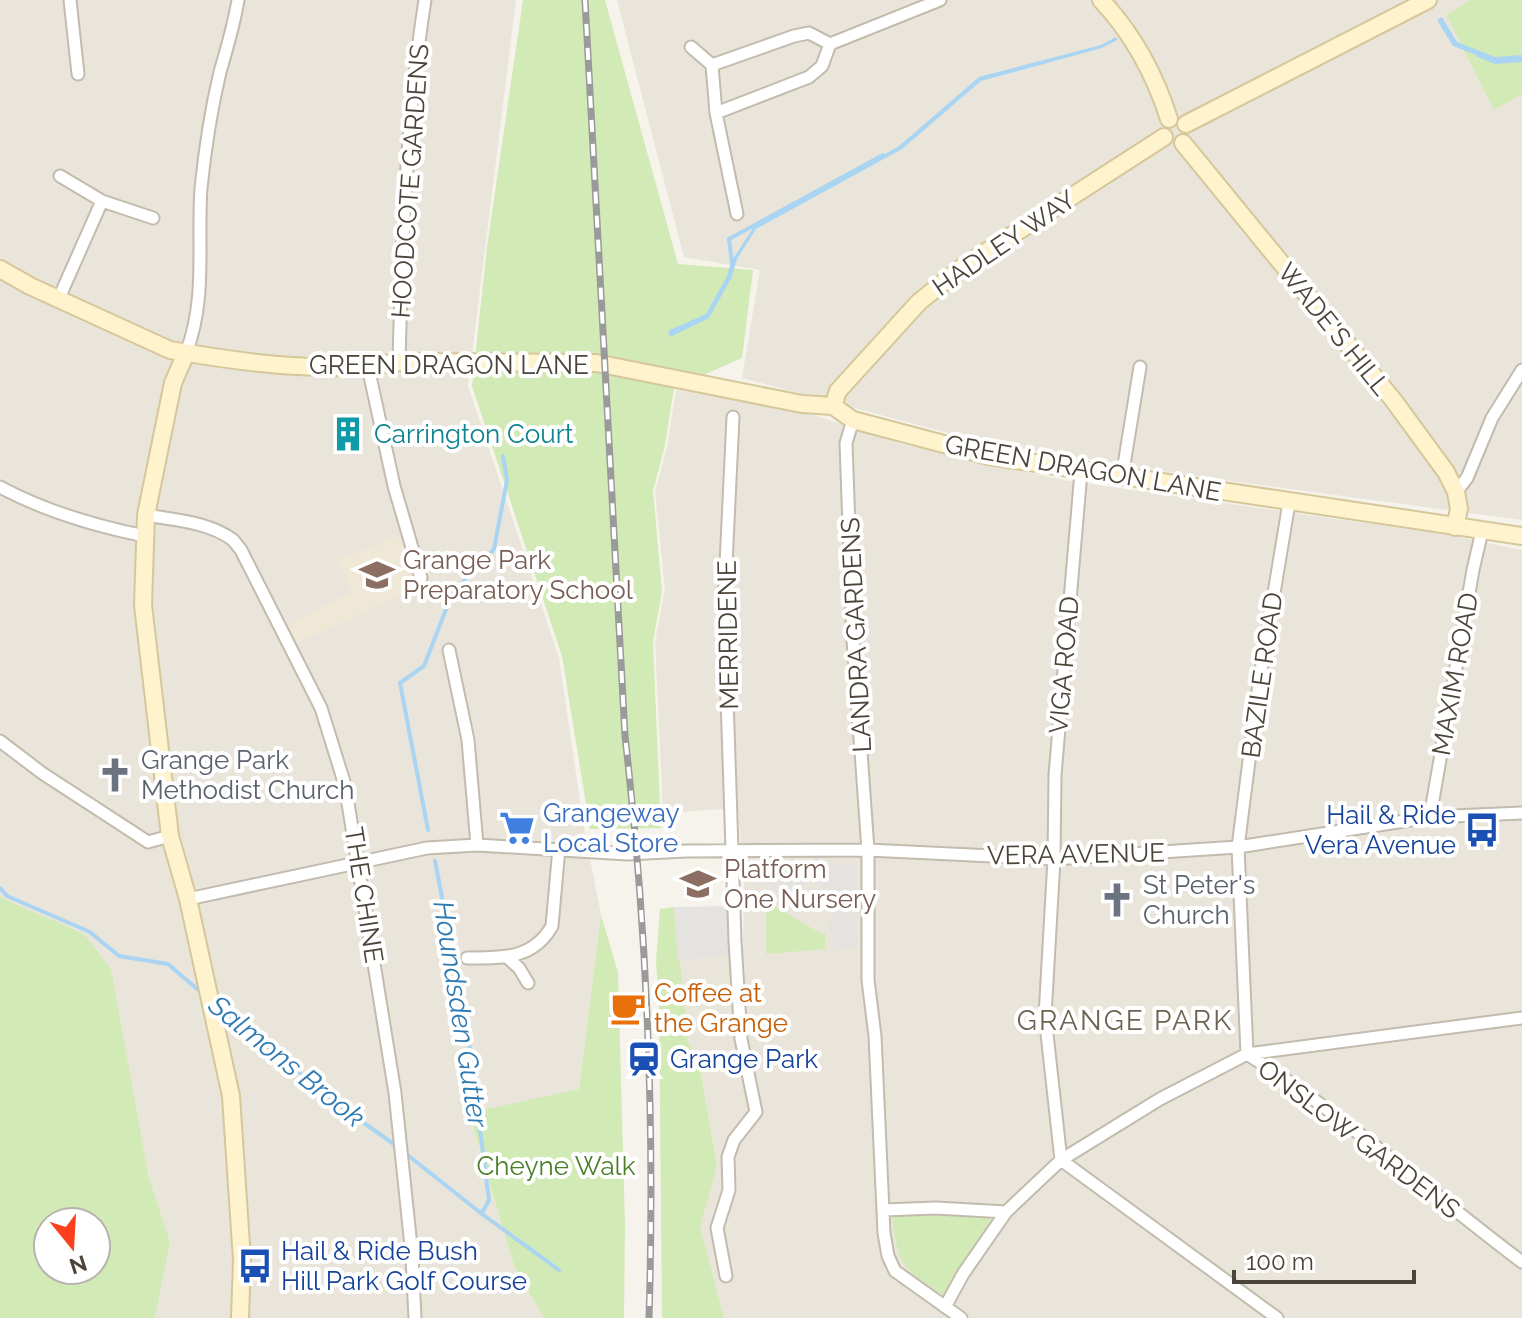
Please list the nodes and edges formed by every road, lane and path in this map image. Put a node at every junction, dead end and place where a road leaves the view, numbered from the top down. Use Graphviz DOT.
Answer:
graph roads {
  1 [pos="70,0"];
  2 [pos="238,0"];
  3 [pos="425,0"];
  4 [pos="940,0"];
  5 [pos="1101,0"];
  6 [pos="1428,0"];
  7 [pos="830,44"];
  8 [pos="691,47"];
  9 [pos="712,65"];
  10 [pos="78,74"];
  11 [pos="716,113"];
  12 [pos="1169,119"];
  13 [pos="1186,124"];
  14 [pos="1164,137"];
  15 [pos="1183,143"];
  16 [pos="60,176"];
  17 [pos="102,201"];
  18 [pos="737,214"];
  19 [pos="153,218"];
  20 [pos="0,269"];
  21 [pos="59,298"];
  22 [pos="186,353"];
  23 [pos="399,362"];
  24 [pos="368,367"];
  25 [pos="1140,367"];
  26 [pos="1522,370"];
  27 [pos="833,406"];
  28 [pos="733,417"];
  29 [pos="853,420"];
  30 [pos="1081,472"];
  31 [pos="1122,477"];
  32 [pos="0,487"];
  33 [pos="1456,492"];
  34 [pos="1289,503"];
  35 [pos="146,515"];
  36 [pos="1455,527"];
  37 [pos="1482,531"];
  38 [pos="145,536"];
  39 [pos="1522,536"];
  40 [pos="421,578"];
  41 [pos="449,650"];
  42 [pos="0,741"];
  43 [pos="1522,813"];
  44 [pos="1430,817"];
  45 [pos="172,841"];
  46 [pos="477,845"];
  47 [pos="1238,847"];
  48 [pos="559,848"];
  49 [pos="868,850"];
  50 [pos="734,852"];
  51 [pos="1054,859"];
  52 [pos="359,862"];
  53 [pos="188,899"];
  54 [pos="467,958"];
  55 [pos="508,958"];
  56 [pos="528,983"];
  57 [pos="1522,1018"];
  58 [pos="1247,1054"];
  59 [pos="1061,1160"];
  60 [pos="883,1210"];
  61 [pos="1006,1212"];
  62 [pos="1522,1262"];
  63 [pos="726,1276"];
  64 [pos="945,1307"];
  65 [pos="240,1318"];
  66 [pos="415,1318"];
  67 [pos="961,1318"];
  68 [pos="1277,1318"];
  1 -- 10 [label="street"];
  2 -- 22 [label="street"];
  3 -- 23 [label="street, HOODCOTE GARDENS"];
  4 -- 7 [label="street"];
  5 -- 12 [label="street"];
  6 -- 13 [label="street"];
  7 -- 9 [label="street"];
  7 -- 11 [label="street"];
  8 -- 9 [label="street"];
  9 -- 11 [label="street"];
  11 -- 18 [label="street"];
  12 -- 13 [label="street"];
  12 -- 14 [label="street"];
  13 -- 15 [label="street"];
  14 -- 15 [label="street"];
  14 -- 27 [label="street, HADLEY WAY"];
  15 -- 33 [label="street, WADE'S HILL"];
  16 -- 17 [label="street"];
  17 -- 19 [label="street"];
  17 -- 21 [label="street"];
  20 -- 21 [label="street, GREEN DRAGON LANE"];
  21 -- 22 [label="street, GREEN DRAGON LANE"];
  22 -- 24 [label="street, GREEN DRAGON LANE"];
  22 -- 35 [label="street"];
  23 -- 24 [label="street, GREEN DRAGON LANE"];
  23 -- 27 [label="street, GREEN DRAGON LANE"];
  24 -- 40 [label="street"];
  25 -- 31 [label="street"];
  26 -- 33 [label="street"];
  27 -- 29 [label="street, GREEN DRAGON LANE"];
  28 -- 50 [label="street, MERRIDENE"];
  29 -- 30 [label="street, GREEN DRAGON LANE"];
  29 -- 49 [label="street, LANDRA GARDENS"];
  30 -- 31 [label="street, GREEN DRAGON LANE"];
  30 -- 51 [label="street, VIGA ROAD"];
  31 -- 34 [label="street, GREEN DRAGON LANE"];
  32 -- 38 [label="street"];
  33 -- 36 [label="street"];
  34 -- 36 [label="street, GREEN DRAGON LANE"];
  34 -- 47 [label="street, BAZILE ROAD"];
  35 -- 38 [label="street"];
  35 -- 52 [label="street, THE CHINE"];
  36 -- 37 [label="street, GREEN DRAGON LANE"];
  37 -- 39 [label="street, GREEN DRAGON LANE"];
  37 -- 44 [label="street, MAXIM ROAD"];
  38 -- 45 [label="street"];
  41 -- 46 [label="street"];
  42 -- 45 [label="street"];
  43 -- 44 [label="street, VERA AVENUE"];
  44 -- 47 [label="street, VERA AVENUE"];
  45 -- 53 [label="street"];
  46 -- 48 [label="street, VERA AVENUE"];
  46 -- 52 [label="street, VERA AVENUE"];
  47 -- 51 [label="street, VERA AVENUE"];
  47 -- 58 [label="street, ONSLOW GARDENS"];
  48 -- 50 [label="street, VERA AVENUE"];
  48 -- 55 [label="street"];
  49 -- 50 [label="street, VERA AVENUE"];
  49 -- 51 [label="street, VERA AVENUE"];
  49 -- 60 [label="street"];
  50 -- 63 [label="street, MERRIDENE"];
  51 -- 59 [label="street, VIGA ROAD"];
  52 -- 53 [label="street, VERA AVENUE"];
  52 -- 66 [label="street, THE CHINE"];
  53 -- 65 [label="street"];
  54 -- 55 [label="street"];
  55 -- 56 [label="street"];
  57 -- 58 [label="street"];
  58 -- 59 [label="street"];
  58 -- 62 [label="street, ONSLOW GARDENS"];
  59 -- 61 [label="street"];
  59 -- 68 [label="street"];
  60 -- 61 [label="street"];
  60 -- 64 [label="street"];
  61 -- 64 [label="street"];
  64 -- 67 [label="street"];
}
